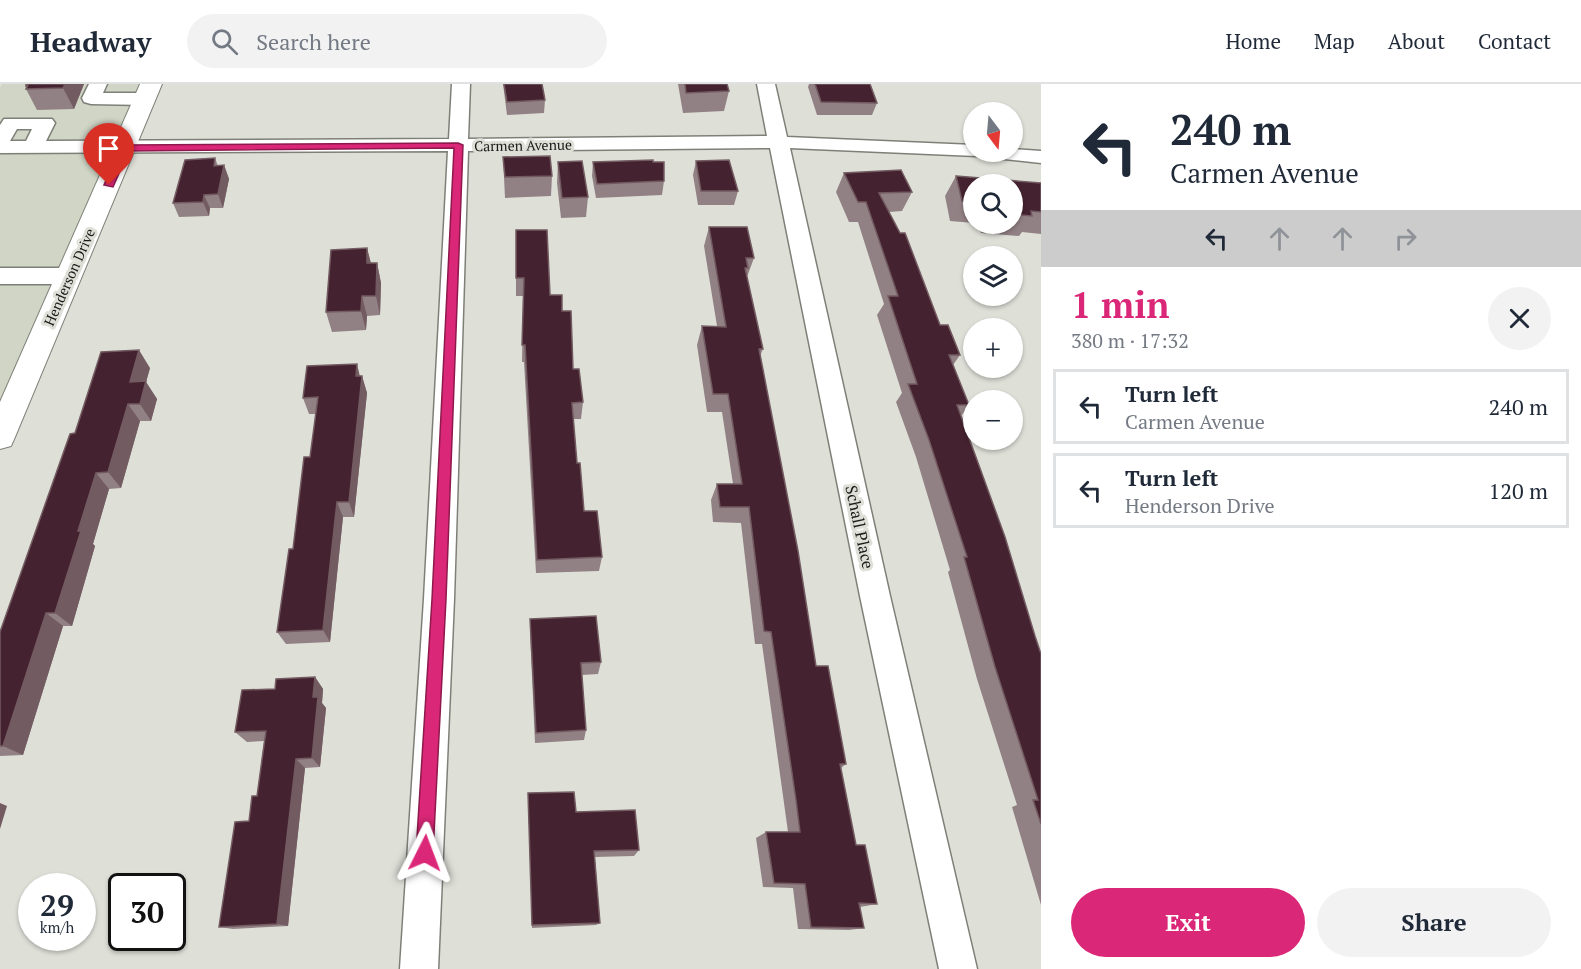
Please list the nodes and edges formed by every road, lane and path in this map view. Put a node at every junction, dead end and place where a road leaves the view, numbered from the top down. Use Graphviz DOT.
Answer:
graph roads {
  1 [pos="98,84"];
  2 [pos="460,84"];
  3 [pos="766,84"];
  4 [pos="148,91"];
  5 [pos="0,142"];
  6 [pos="778,142"];
  7 [pos="458,145"];
  8 [pos="0,147"];
  9 [pos="33,147"];
  10 [pos="125,148"];
  11 [pos="963,150"];
  12 [pos="1023,155"];
  13 [pos="1041,156"];
  14 [pos="0,276"];
  15 [pos="70,276"];
  16 [pos="0,437"];
  17 [pos="418,969"];
  18 [pos="958,969"];
  1 -- 4 [label="street"];
  2 -- 7 [label="street"];
  3 -- 6 [label="street, Schall Place"];
  4 -- 10 [label="main road, Henderson Drive"];
  5 -- 9 [label="street"];
  6 -- 7 [label="street, Carmen Avenue"];
  6 -- 11 [label="street, Carmen Avenue"];
  6 -- 18 [label="street, Schall Place"];
  7 -- 10 [label="street, Carmen Avenue"];
  7 -- 17 [label="street"];
  8 -- 9 [label="street, Carmen Avenue"];
  9 -- 10 [label="street, Carmen Avenue"];
  10 -- 15 [label="main road, Henderson Drive"];
  12 -- 13 [label="street"];
  14 -- 15 [label="street"];
  15 -- 16 [label="main road, Henderson Drive"];
}
